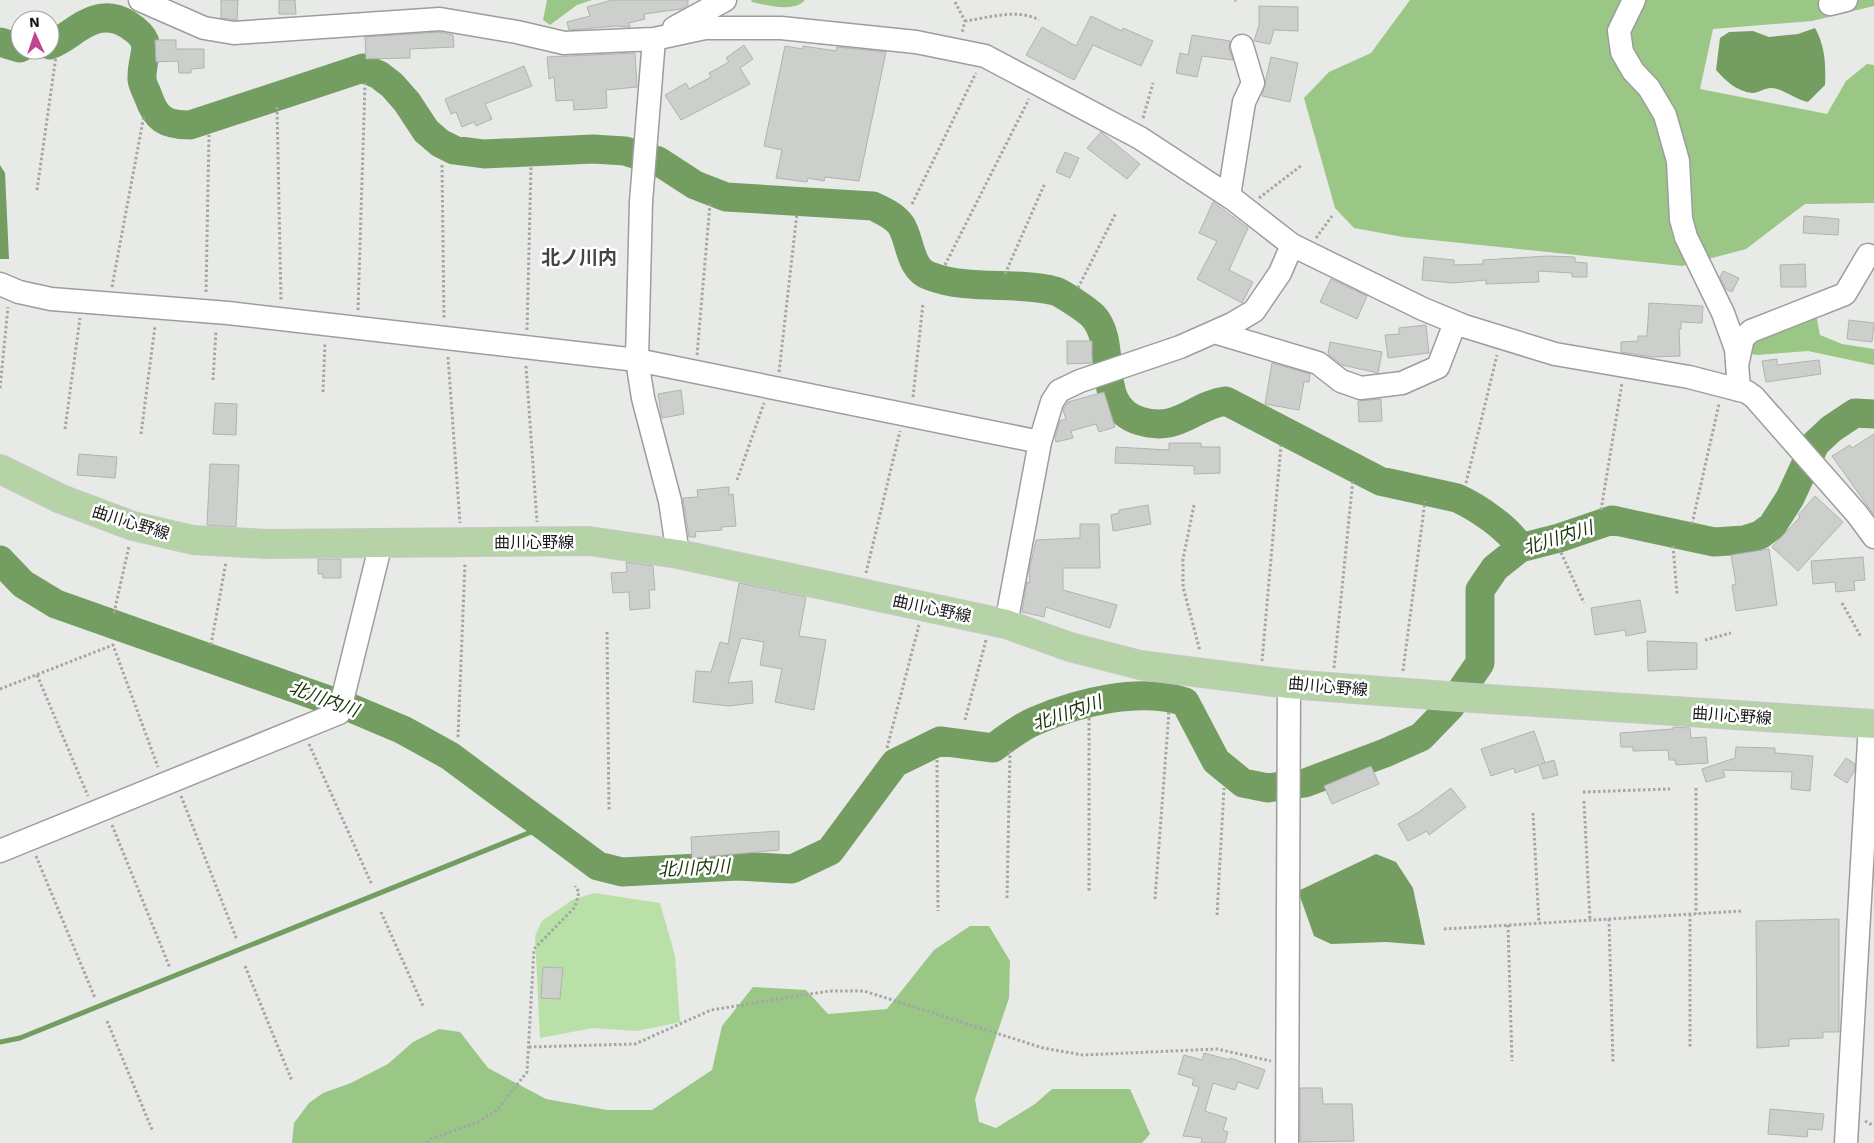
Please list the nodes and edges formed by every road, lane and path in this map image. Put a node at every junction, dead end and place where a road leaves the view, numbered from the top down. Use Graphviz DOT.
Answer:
graph roads {
  1 [pos="140,0"];
  2 [pos="725,0"];
  3 [pos="1634,0"];
  4 [pos="955,2"];
  5 [pos="1039,20"];
  6 [pos="965,21"];
  7 [pos="961,38"];
  8 [pos="654,39"];
  9 [pos="1242,46"];
  10 [pos="55,60"];
  11 [pos="977,70"];
  12 [pos="1153,83"];
  13 [pos="365,84"];
  14 [pos="1033,91"];
  15 [pos="278,107"];
  16 [pos="144,115"];
  17 [pos="1142,120"];
  18 [pos="209,136"];
  19 [pos="442,165"];
  20 [pos="1302,165"];
  21 [pos="530,166"];
  22 [pos="1045,183"];
  23 [pos="37,190"];
  24 [pos="1228,196"];
  25 [pos="1252,203"];
  26 [pos="710,204"];
  27 [pos="912,204"];
  28 [pos="797,213"];
  29 [pos="1116,214"];
  30 [pos="1332,216"];
  31 [pos="1302,245"];
  32 [pos="1868,255"];
  33 [pos="945,265"];
  34 [pos="1005,274"];
  35 [pos="1078,288"];
  36 [pos="5,291"];
  37 [pos="111,291"];
  38 [pos="206,301"];
  39 [pos="923,303"];
  40 [pos="81,308"];
  41 [pos="281,308"];
  42 [pos="156,316"];
  43 [pos="358,316"];
  44 [pos="1455,323"];
  45 [pos="444,324"];
  46 [pos="216,329"];
  47 [pos="527,332"];
  48 [pos="1214,332"];
  49 [pos="325,340"];
  50 [pos="1498,352"];
  51 [pos="448,356"];
  52 [pos="637,360"];
  53 [pos="697,360"];
  54 [pos="1738,361"];
  55 [pos="526,365"];
  56 [pos="779,377"];
  57 [pos="1623,378"];
  58 [pos="213,380"];
  59 [pos="0,388"];
  60 [pos="323,392"];
  61 [pos="1730,393"];
  62 [pos="766,396"];
  63 [pos="912,405"];
  64 [pos="902,425"];
  65 [pos="65,429"];
  66 [pos="141,434"];
  67 [pos="1040,442"];
  68 [pos="1281,445"];
  69 [pos="0,469"];
  70 [pos="737,480"];
  71 [pos="1354,480"];
  72 [pos="1466,483"];
  73 [pos="1425,501"];
  74 [pos="1194,505"];
  75 [pos="1601,510"];
  76 [pos="1692,524"];
  77 [pos="538,527"];
  78 [pos="460,528"];
  79 [pos="1874,537"];
  80 [pos="130,542"];
  81 [pos="381,543"];
  82 [pos="1673,546"];
  83 [pos="1559,548"];
  84 [pos="466,553"];
  85 [pos="228,554"];
  86 [pos="678,554"];
  87 [pos="864,578"];
  88 [pos="1677,594"];
  89 [pos="1584,603"];
  90 [pos="1842,604"];
  91 [pos="114,613"];
  92 [pos="920,621"];
  93 [pos="997,629"];
  94 [pos="607,632"];
  95 [pos="1731,633"];
  96 [pos="1861,637"];
  97 [pos="1705,640"];
  98 [pos="211,646"];
  99 [pos="1201,657"];
  100 [pos="1261,667"];
  101 [pos="1334,673"];
  102 [pos="38,674"];
  103 [pos="1402,679"];
  104 [pos="1289,684"];
  105 [pos="0,689"];
  106 [pos="1169,711"];
  107 [pos="1089,713"];
  108 [pos="965,720"];
  109 [pos="1872,724"];
  110 [pos="458,737"];
  111 [pos="308,741"];
  112 [pos="887,748"];
  113 [pos="1010,751"];
  114 [pos="937,760"];
  115 [pos="159,769"];
  116 [pos="1224,788"];
  117 [pos="1696,788"];
  118 [pos="1670,789"];
  119 [pos="179,790"];
  120 [pos="1583,792"];
  121 [pos="88,796"];
  122 [pos="1584,802"];
  123 [pos="609,811"];
  124 [pos="1533,812"];
  125 [pos="109,817"];
  126 [pos="32,847"];
  127 [pos="0,851"];
  128 [pos="372,885"];
  129 [pos="575,886"];
  130 [pos="1089,892"];
  131 [pos="1007,898"];
  132 [pos="1155,899"];
  133 [pos="938,911"];
  134 [pos="381,912"];
  135 [pos="1742,912"];
  136 [pos="1690,914"];
  137 [pos="1696,914"];
  138 [pos="1217,915"];
  139 [pos="1609,919"];
  140 [pos="1590,920"];
  141 [pos="1539,923"];
  142 [pos="1508,925"];
  143 [pos="1444,929"];
  144 [pos="237,940"];
  145 [pos="245,966"];
  146 [pos="170,968"];
  147 [pos="95,998"];
  148 [pos="423,1006"];
  149 [pos="107,1021"];
  150 [pos="529,1047"];
  151 [pos="1690,1048"];
  152 [pos="1512,1061"];
  153 [pos="1613,1062"];
  154 [pos="1288,1065"];
  155 [pos="292,1081"];
  156 [pos="153,1132"];
  157 [pos="426,1143"];
  158 [pos="1287,1143"];
  159 [pos="1846,1143"];
  1 -- 8 [label="street"];
  2 -- 8 [label="street"];
  3 -- 54 [label="street"];
  4 -- 6 [label="path"];
  5 -- 6 [label="path"];
  6 -- 7 [label="path"];
  8 -- 24 [label="street"];
  8 -- 52 [label="street"];
  9 -- 24 [label="street"];
  10 -- 23 [label="path"];
  11 -- 27 [label="path"];
  12 -- 17 [label="path"];
  13 -- 43 [label="path"];
  14 -- 33 [label="path"];
  15 -- 41 [label="path"];
  16 -- 37 [label="path"];
  18 -- 38 [label="path"];
  19 -- 45 [label="path"];
  20 -- 25 [label="path"];
  21 -- 47 [label="path"];
  22 -- 34 [label="path"];
  24 -- 31 [label="street"];
  26 -- 53 [label="path"];
  28 -- 56 [label="path"];
  29 -- 35 [label="path"];
  30 -- 31 [label="path"];
  31 -- 44 [label="street"];
  31 -- 48 [label="street"];
  32 -- 54 [label="street"];
  36 -- 52 [label="street"];
  36 -- 59 [label="path"];
  39 -- 63 [label="path"];
  40 -- 65 [label="path"];
  42 -- 66 [label="path"];
  44 -- 48 [label="street"];
  44 -- 61 [label="street"];
  46 -- 58 [label="path"];
  48 -- 67 [label="street"];
  49 -- 60 [label="path"];
  50 -- 72 [label="path"];
  51 -- 78 [label="path"];
  52 -- 67 [label="street"];
  52 -- 86 [label="street"];
  54 -- 61 [label="street"];
  55 -- 77 [label="path"];
  57 -- 75 [label="path"];
  61 -- 76 [label="path"];
  61 -- 79 [label="street"];
  62 -- 70 [label="path"];
  64 -- 87 [label="path"];
  67 -- 93 [label="street"];
  68 -- 100 [label="path"];
  69 -- 81 [label="main road, 曲川心野線"];
  71 -- 101 [label="path"];
  73 -- 103 [label="path"];
  74 -- 99 [label="path"];
  80 -- 91 [label="path"];
  81 -- 86 [label="main road, 曲川心野線"];
  81 -- 127 [label="street"];
  82 -- 88 [label="path"];
  83 -- 89 [label="path"];
  84 -- 110 [label="path"];
  85 -- 98 [label="path"];
  86 -- 93 [label="main road, 曲川心野線"];
  90 -- 96 [label="path"];
  92 -- 112 [label="path"];
  93 -- 104 [label="main road, 曲川心野線"];
  93 -- 108 [label="path"];
  94 -- 123 [label="path"];
  95 -- 97 [label="path"];
  102 -- 105 [label="path"];
  102 -- 115 [label="path"];
  102 -- 121 [label="path"];
  104 -- 109 [label="main road, 曲川心野線"];
  104 -- 154 [label="street"];
  106 -- 132 [label="path"];
  107 -- 130 [label="path"];
  109 -- 159 [label="street"];
  111 -- 128 [label="path"];
  113 -- 131 [label="path"];
  114 -- 133 [label="path"];
  116 -- 138 [label="path"];
  117 -- 137 [label="path"];
  118 -- 120 [label="path"];
  119 -- 144 [label="path"];
  122 -- 140 [label="path"];
  124 -- 141 [label="path"];
  125 -- 146 [label="path"];
  126 -- 147 [label="path"];
  129 -- 150 [label="path"];
  134 -- 148 [label="path"];
  135 -- 137 [label="path"];
  136 -- 137 [label="path"];
  136 -- 139 [label="path"];
  136 -- 151 [label="path"];
  139 -- 140 [label="path"];
  139 -- 153 [label="path"];
  140 -- 141 [label="path"];
  141 -- 142 [label="path"];
  142 -- 143 [label="path"];
  142 -- 152 [label="path"];
  145 -- 155 [label="path"];
  149 -- 156 [label="path"];
  150 -- 154 [label="path"];
  150 -- 157 [label="path"];
  154 -- 158 [label="street"];
}
